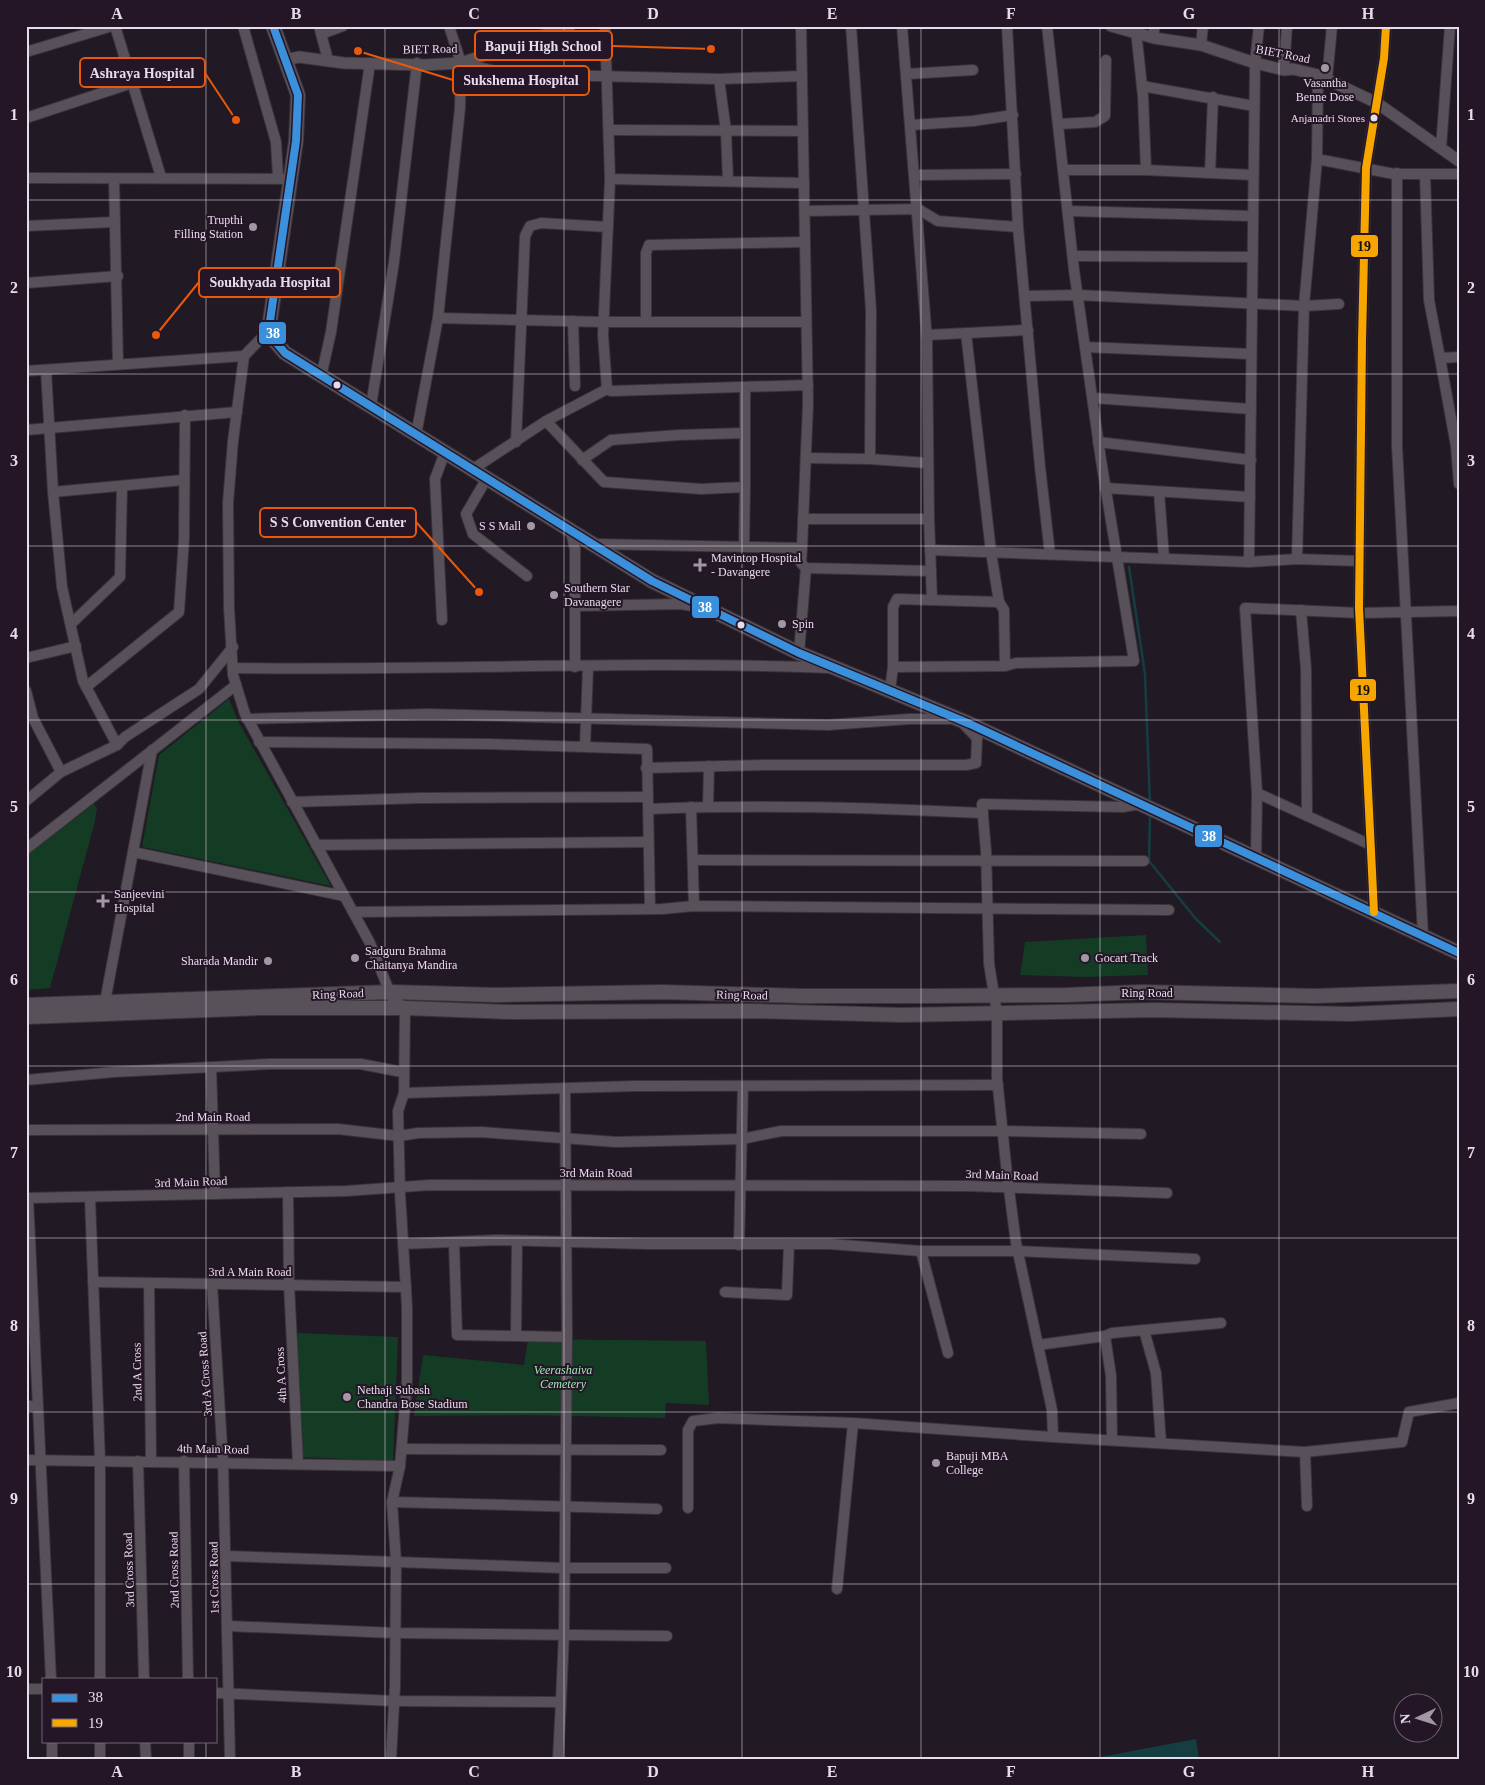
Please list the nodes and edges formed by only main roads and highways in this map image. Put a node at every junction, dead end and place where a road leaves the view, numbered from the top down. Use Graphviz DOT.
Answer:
graph roads {
  1 [pos="273,26"];
  2 [pos="1459,953"];
  3 [pos="1459,991"];
  4 [pos="26,1005"];
  5 [pos="1459,1009"];
  6 [pos="26,1017"];
  1 -- 2 [label="main road"];
  3 -- 4 [label="main road, Ring Road"];
  5 -- 6 [label="main road, Ring Road"];
}
